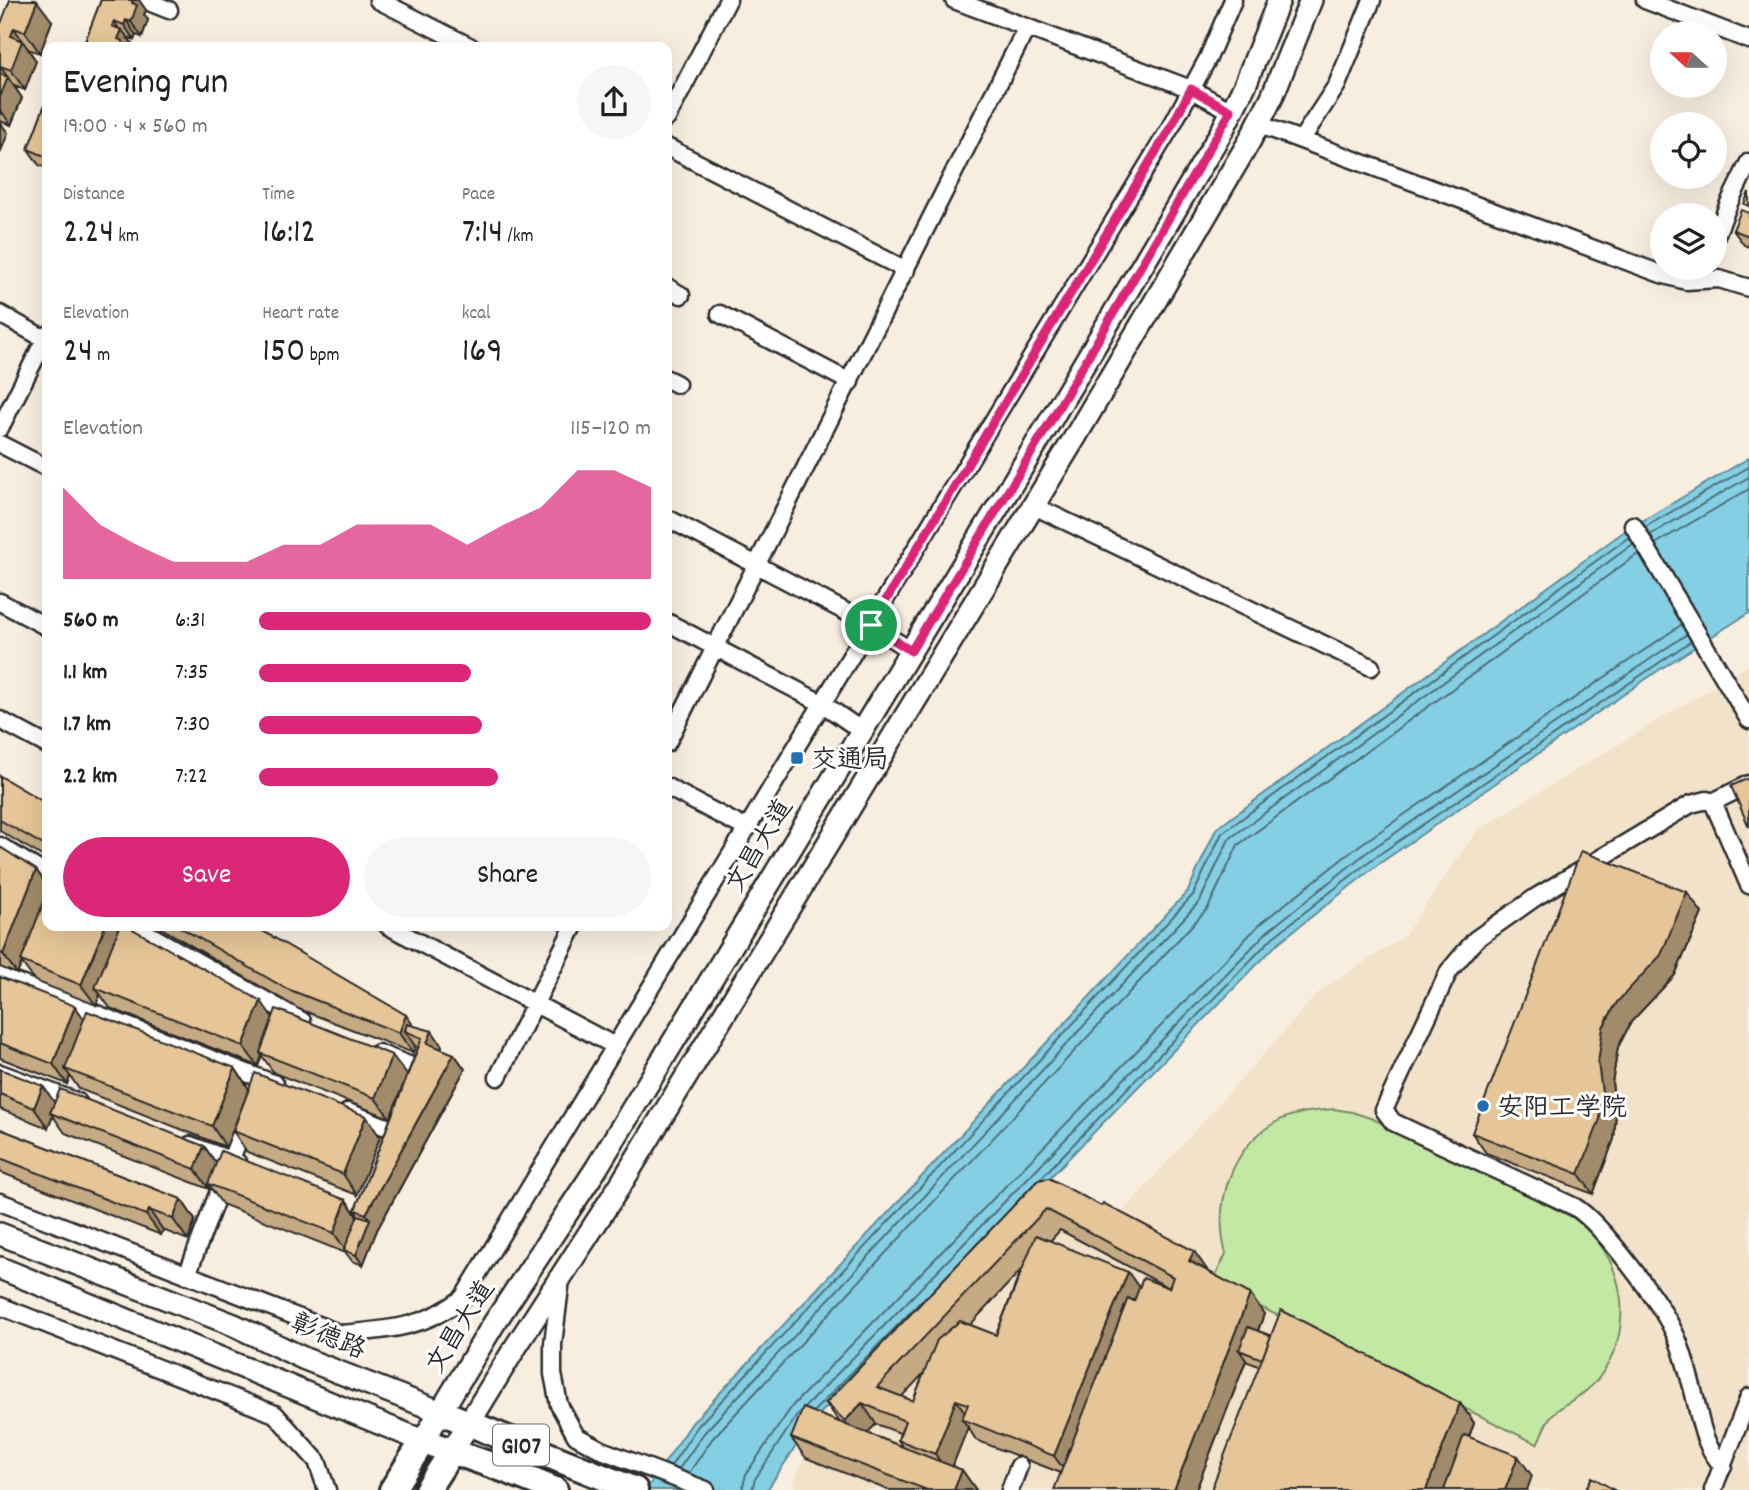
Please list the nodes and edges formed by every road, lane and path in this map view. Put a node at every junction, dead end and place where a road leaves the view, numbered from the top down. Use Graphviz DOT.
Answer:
graph roads {
  1 [pos="144,0"];
  2 [pos="379,0"];
  3 [pos="728,0"];
  4 [pos="954,0"];
  5 [pos="1233,0"];
  6 [pos="1279,0"];
  7 [pos="1311,0"];
  8 [pos="1372,0"];
  9 [pos="1645,0"];
  10 [pos="169,10"];
  11 [pos="1027,27"];
  12 [pos="1749,40"];
  13 [pos="461,42"];
  14 [pos="1191,89"];
  15 [pos="672,108"];
  16 [pos="1231,111"];
  17 [pos="1258,124"];
  18 [pos="1301,139"];
  19 [pos="672,151"];
  20 [pos="1749,162"];
  21 [pos="1727,207"];
  22 [pos="906,270"];
  23 [pos="1650,270"];
  24 [pos="1722,280"];
  25 [pos="1749,288"];
  26 [pos="0,314"];
  27 [pos="720,314"];
  28 [pos="42,335"];
  29 [pos="42,345"];
  30 [pos="850,382"];
  31 [pos="0,428"];
  32 [pos="0,444"];
  33 [pos="42,465"];
  34 [pos="1034,506"];
  35 [pos="672,521"];
  36 [pos="1635,528"];
  37 [pos="757,565"];
  38 [pos="0,603"];
  39 [pos="42,625"];
  40 [pos="672,625"];
  41 [pos="871,625"];
  42 [pos="715,647"];
  43 [pos="911,651"];
  44 [pos="1371,667"];
  45 [pos="823,704"];
  46 [pos="0,720"];
  47 [pos="1749,720"];
  48 [pos="862,731"];
  49 [pos="672,733"];
  50 [pos="42,742"];
  51 [pos="1749,784"];
  52 [pos="672,791"];
  53 [pos="1713,802"];
  54 [pos="747,829"];
  55 [pos="0,846"];
  56 [pos="42,871"];
  57 [pos="1749,885"];
  58 [pos="142,931"];
  59 [pos="397,931"];
  60 [pos="572,931"];
  61 [pos="0,976"];
  62 [pos="535,1004"];
  63 [pos="321,1030"];
  64 [pos="358,1045"];
  65 [pos="615,1046"];
  66 [pos="0,1073"];
  67 [pos="498,1077"];
  68 [pos="259,1084"];
  69 [pos="286,1088"];
  70 [pos="409,1093"];
  71 [pos="90,1107"];
  72 [pos="334,1107"];
  73 [pos="394,1130"];
  74 [pos="179,1141"];
  75 [pos="231,1160"];
  76 [pos="256,1170"];
  77 [pos="0,1202"];
  78 [pos="0,1234"];
  79 [pos="0,1268"];
  80 [pos="187,1275"];
  81 [pos="562,1277"];
  82 [pos="0,1306"];
  83 [pos="1749,1397"];
  84 [pos="441,1412"];
  85 [pos="469,1424"];
  86 [pos="423,1441"];
  87 [pos="452,1451"];
  88 [pos="1019,1466"];
  89 [pos="1723,1466"];
  90 [pos="327,1490"];
  91 [pos="392,1490"];
  92 [pos="427,1490"];
  93 [pos="555,1490"];
  94 [pos="635,1490"];
  95 [pos="706,1490"];
  96 [pos="1010,1490"];
  97 [pos="1713,1490"];
  1 -- 10 [label="street"];
  2 -- 13 [label="street"];
  3 -- 15 [label="street"];
  4 -- 11 [label="street"];
  5 -- 14 [label="street"];
  6 -- 16 [label="main road, 文昌大道"];
  7 -- 17 [label="main road"];
  8 -- 18 [label="street"];
  9 -- 12 [label="street"];
  11 -- 14 [label="street"];
  11 -- 22 [label="street"];
  14 -- 16 [label="street"];
  14 -- 41 [label="street"];
  16 -- 43 [label="main road, 文昌大道"];
  17 -- 18 [label="street"];
  17 -- 34 [label="main road"];
  18 -- 23 [label="street"];
  19 -- 22 [label="street"];
  20 -- 21 [label="street"];
  22 -- 30 [label="street"];
  24 -- 25 [label="street"];
  26 -- 28 [label="street"];
  27 -- 30 [label="street"];
  29 -- 31 [label="street"];
  30 -- 37 [label="street"];
  32 -- 33 [label="street"];
  34 -- 44 [label="street"];
  34 -- 81 [label="main road"];
  35 -- 37 [label="street"];
  36 -- 47 [label="street"];
  37 -- 41 [label="street"];
  37 -- 42 [label="street"];
  38 -- 39 [label="street"];
  40 -- 42 [label="street"];
  41 -- 43 [label="street"];
  41 -- 45 [label="street"];
  42 -- 45 [label="street"];
  42 -- 49 [label="street"];
  43 -- 48 [label="main road, 文昌大道"];
  45 -- 48 [label="street"];
  45 -- 54 [label="street"];
  46 -- 50 [label="street"];
  48 -- 84 [label="main road, 文昌大道"];
  51 -- 53 [label="street"];
  52 -- 54 [label="street"];
  53 -- 57 [label="street"];
  53 -- 89 [label="street"];
  54 -- 65 [label="street"];
  55 -- 56 [label="street"];
  58 -- 63 [label="street"];
  59 -- 62 [label="street"];
  60 -- 62 [label="street"];
  61 -- 68 [label="street"];
  62 -- 65 [label="street"];
  62 -- 67 [label="street"];
  64 -- 70 [label="street"];
  65 -- 80 [label="street"];
  66 -- 71 [label="street"];
  68 -- 69 [label="street"];
  68 -- 75 [label="street"];
  72 -- 73 [label="street"];
  74 -- 75 [label="street"];
  75 -- 76 [label="street"];
  75 -- 80 [label="street"];
  77 -- 80 [label="street"];
  78 -- 84 [label="main road, 彰德路"];
  79 -- 86 [label="main road"];
  81 -- 85 [label="main road"];
  81 -- 95 [label="street"];
  82 -- 90 [label="street"];
  83 -- 89 [label="street"];
  84 -- 85 [label="highway, 彰德路 / G107"];
  84 -- 86 [label="main road, 文昌大道"];
  85 -- 87 [label="main road"];
  85 -- 94 [label="highway, 彰德路 / G107"];
  86 -- 87 [label="highway, G107"];
  86 -- 91 [label="highway, 文昌大道"];
  87 -- 92 [label="highway"];
  87 -- 93 [label="highway, G107"];
  88 -- 96 [label="street"];
  89 -- 97 [label="street"];
}
